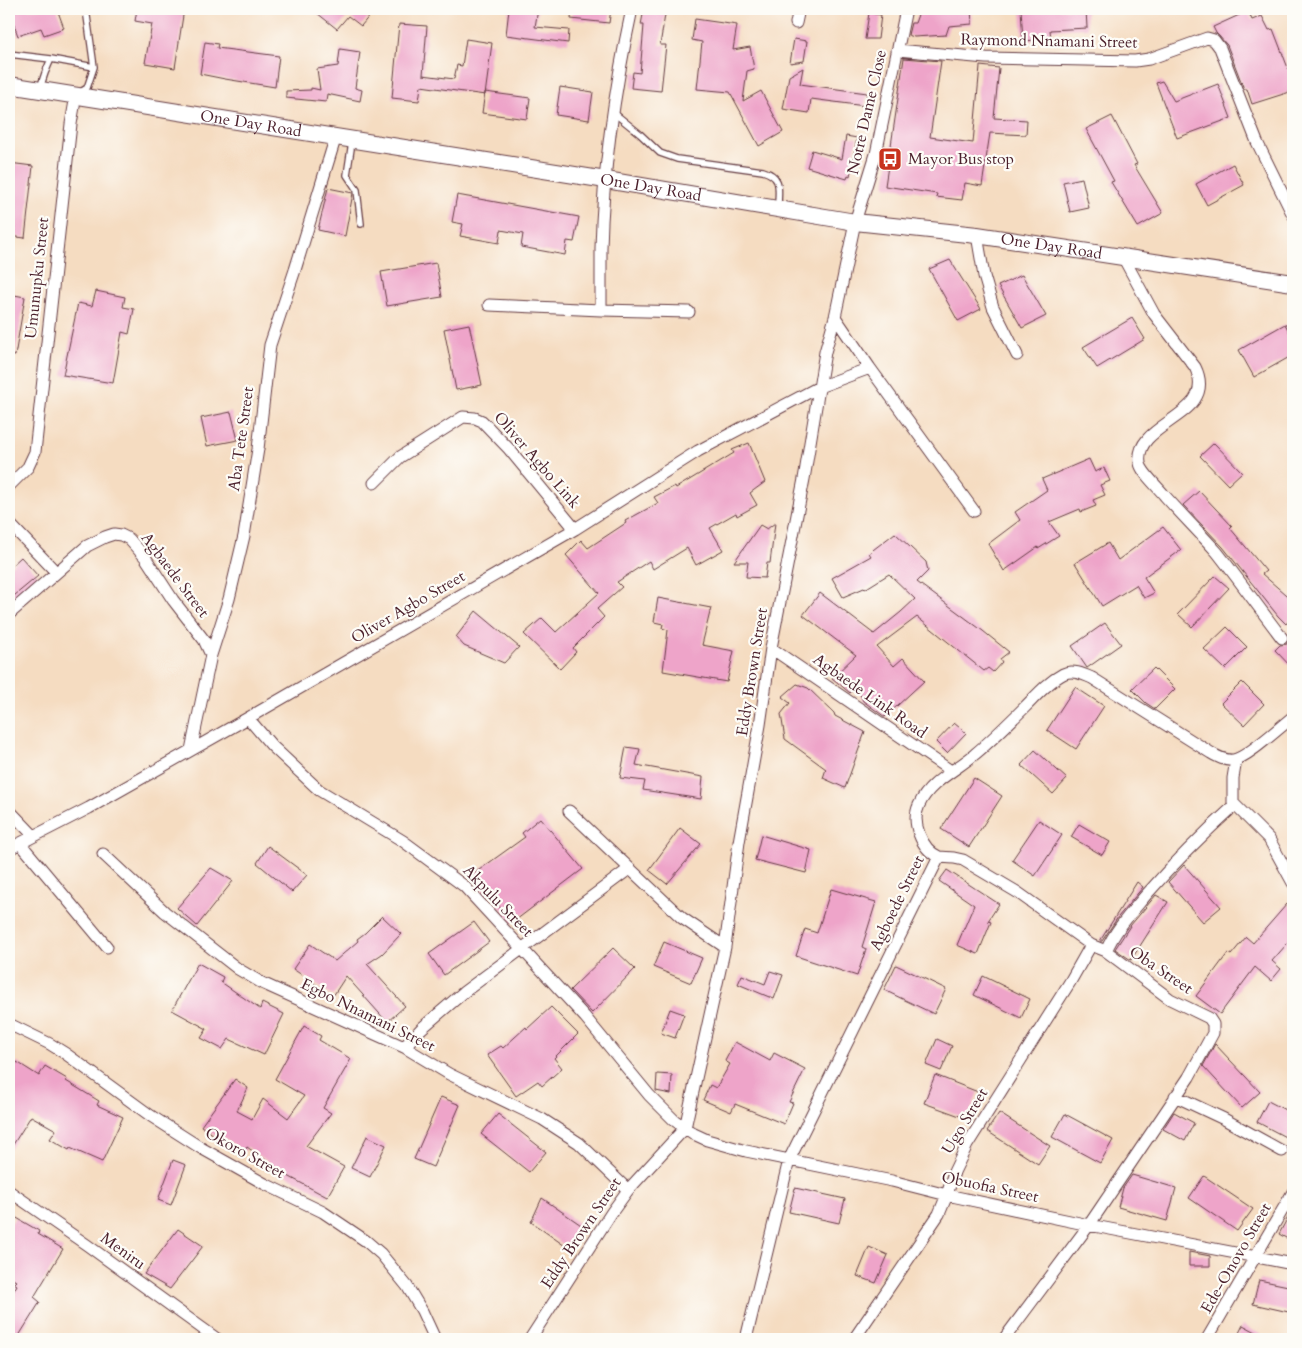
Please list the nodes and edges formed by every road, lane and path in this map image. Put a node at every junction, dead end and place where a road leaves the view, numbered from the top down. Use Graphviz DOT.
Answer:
graph roads {
  1 [pos="86,9"];
  2 [pos="632,9"];
  3 [pos="799,9"];
  4 [pos="906,9"];
  5 [pos="796,23"];
  6 [pos="897,50"];
  7 [pos="9,54"];
  8 [pos="51,59"];
  9 [pos="94,67"];
  10 [pos="9,84"];
  11 [pos="40,89"];
  12 [pos="76,95"];
  13 [pos="614,113"];
  14 [pos="344,138"];
  15 [pos="606,180"];
  16 [pos="778,209"];
  17 [pos="1293,215"];
  18 [pos="854,222"];
  19 [pos="361,224"];
  20 [pos="977,235"];
  21 [pos="1123,257"];
  22 [pos="1293,283"];
  23 [pos="489,305"];
  24 [pos="601,310"];
  25 [pos="689,312"];
  26 [pos="835,317"];
  27 [pos="1017,355"];
  28 [pos="870,368"];
  29 [pos="819,387"];
  30 [pos="374,483"];
  31 [pos="9,486"];
  32 [pos="974,511"];
  33 [pos="9,523"];
  34 [pos="575,529"];
  35 [pos="56,572"];
  36 [pos="9,614"];
  37 [pos="1282,638"];
  38 [pos="771,648"];
  39 [pos="211,655"];
  40 [pos="1293,717"];
  41 [pos="248,718"];
  42 [pos="190,750"];
  43 [pos="1236,760"];
  44 [pos="951,771"];
  45 [pos="1235,805"];
  46 [pos="9,810"];
  47 [pos="568,811"];
  48 [pos="34,836"];
  49 [pos="20,843"];
  50 [pos="9,849"];
  51 [pos="104,854"];
  52 [pos="938,857"];
  53 [pos="629,869"];
  54 [pos="1293,884"];
  55 [pos="1091,945"];
  56 [pos="725,946"];
  57 [pos="107,947"];
  58 [pos="521,949"];
  59 [pos="1106,951"];
  60 [pos="9,1024"];
  61 [pos="404,1047"];
  62 [pos="1175,1096"];
  63 [pos="685,1128"];
  64 [pos="1282,1151"];
  65 [pos="789,1160"];
  66 [pos="628,1190"];
  67 [pos="9,1191"];
  68 [pos="1293,1192"];
  69 [pos="947,1195"];
  70 [pos="1089,1225"];
  71 [pos="1256,1257"];
  72 [pos="1293,1264"];
  73 [pos="217,1339"];
  74 [pos="435,1339"];
  75 [pos="530,1339"];
  76 [pos="746,1339"];
  77 [pos="854,1339"];
  78 [pos="1004,1339"];
  79 [pos="1207,1339"];
  1 -- 9 [label="lane"];
  2 -- 13 [label="street"];
  3 -- 5 [label="street"];
  4 -- 6 [label="street, Notre Dame Close"];
  6 -- 17 [label="street, Raymond Nnamani Street"];
  6 -- 18 [label="street, Notre Dame Close"];
  7 -- 8 [label="lane"];
  8 -- 9 [label="lane"];
  8 -- 11 [label="lane"];
  9 -- 12 [label="lane"];
  10 -- 11 [label="main road, One Day Road"];
  11 -- 12 [label="main road, One Day Road"];
  12 -- 14 [label="main road, One Day Road"];
  12 -- 31 [label="street, Umunupku Street"];
  13 -- 15 [label="street"];
  13 -- 16 [label="lane"];
  14 -- 15 [label="main road, One Day Road"];
  14 -- 19 [label="lane"];
  14 -- 39 [label="street, Aba Tete Street"];
  15 -- 16 [label="main road, One Day Road"];
  15 -- 24 [label="street"];
  16 -- 18 [label="main road, One Day Road"];
  18 -- 20 [label="main road, One Day Road"];
  18 -- 26 [label="street, Eddy Brown Street"];
  20 -- 21 [label="main road, One Day Road"];
  20 -- 27 [label="street"];
  21 -- 22 [label="main road, One Day Road"];
  21 -- 37 [label="street"];
  23 -- 24 [label="street"];
  24 -- 25 [label="street"];
  26 -- 28 [label="street"];
  26 -- 29 [label="street, Eddy Brown Street"];
  28 -- 29 [label="street, Oliver Agbo Street"];
  28 -- 32 [label="street"];
  29 -- 34 [label="street, Oliver Agbo Street"];
  29 -- 38 [label="street, Eddy Brown Street"];
  30 -- 34 [label="street, Oliver Agbo Link"];
  33 -- 35 [label="street"];
  34 -- 41 [label="street, Oliver Agbo Street"];
  35 -- 36 [label="street, Agbaede Street"];
  35 -- 39 [label="street, Agbaede Street"];
  38 -- 44 [label="street, Agbaede Link Road"];
  38 -- 56 [label="street, Eddy Brown Street"];
  39 -- 42 [label="street, Aba Tete Street"];
  40 -- 43 [label="street"];
  41 -- 42 [label="street, Oliver Agbo Street"];
  41 -- 58 [label="street, Akpulu Street"];
  42 -- 48 [label="street, Oliver Agbo Street"];
  43 -- 44 [label="street, Agboede Street"];
  43 -- 45 [label="street"];
  44 -- 52 [label="street, Agboede Street"];
  45 -- 54 [label="street"];
  45 -- 59 [label="street"];
  46 -- 48 [label="street"];
  47 -- 53 [label="street"];
  48 -- 49 [label="street, Oliver Agbo Street"];
  49 -- 50 [label="street, Oliver Agbo Street"];
  49 -- 57 [label="street"];
  51 -- 61 [label="street, Egbo Nnamani Street"];
  52 -- 55 [label="street, Oba Street"];
  52 -- 65 [label="street, Agboede Street"];
  53 -- 56 [label="street"];
  53 -- 58 [label="street"];
  55 -- 59 [label="street, Oba Street"];
  55 -- 69 [label="street, Ugo Street"];
  56 -- 63 [label="street, Eddy Brown Street"];
  58 -- 61 [label="street"];
  58 -- 63 [label="street, Akpulu Street"];
  59 -- 62 [label="street, Oba Street"];
  60 -- 74 [label="street, Okoro Street"];
  61 -- 66 [label="street, Egbo Nnamani Street"];
  62 -- 64 [label="street"];
  62 -- 70 [label="street, Oba Street"];
  63 -- 65 [label="street, Obuofia Street"];
  63 -- 66 [label="street, Eddy Brown Street"];
  65 -- 69 [label="street, Obuofia Street"];
  65 -- 76 [label="street, Agboede Street"];
  66 -- 75 [label="street, Eddy Brown Street"];
  67 -- 73 [label="street, Meniru"];
  68 -- 71 [label="street, Ede-Onovo Street"];
  69 -- 70 [label="street, Obuofia Street"];
  69 -- 77 [label="street, Ugo Street"];
  70 -- 71 [label="street, Obuofia Street"];
  70 -- 78 [label="street, Oba Street"];
  71 -- 72 [label="street, Obuofia Street"];
  71 -- 79 [label="street, Ede-Onovo Street"];
}
